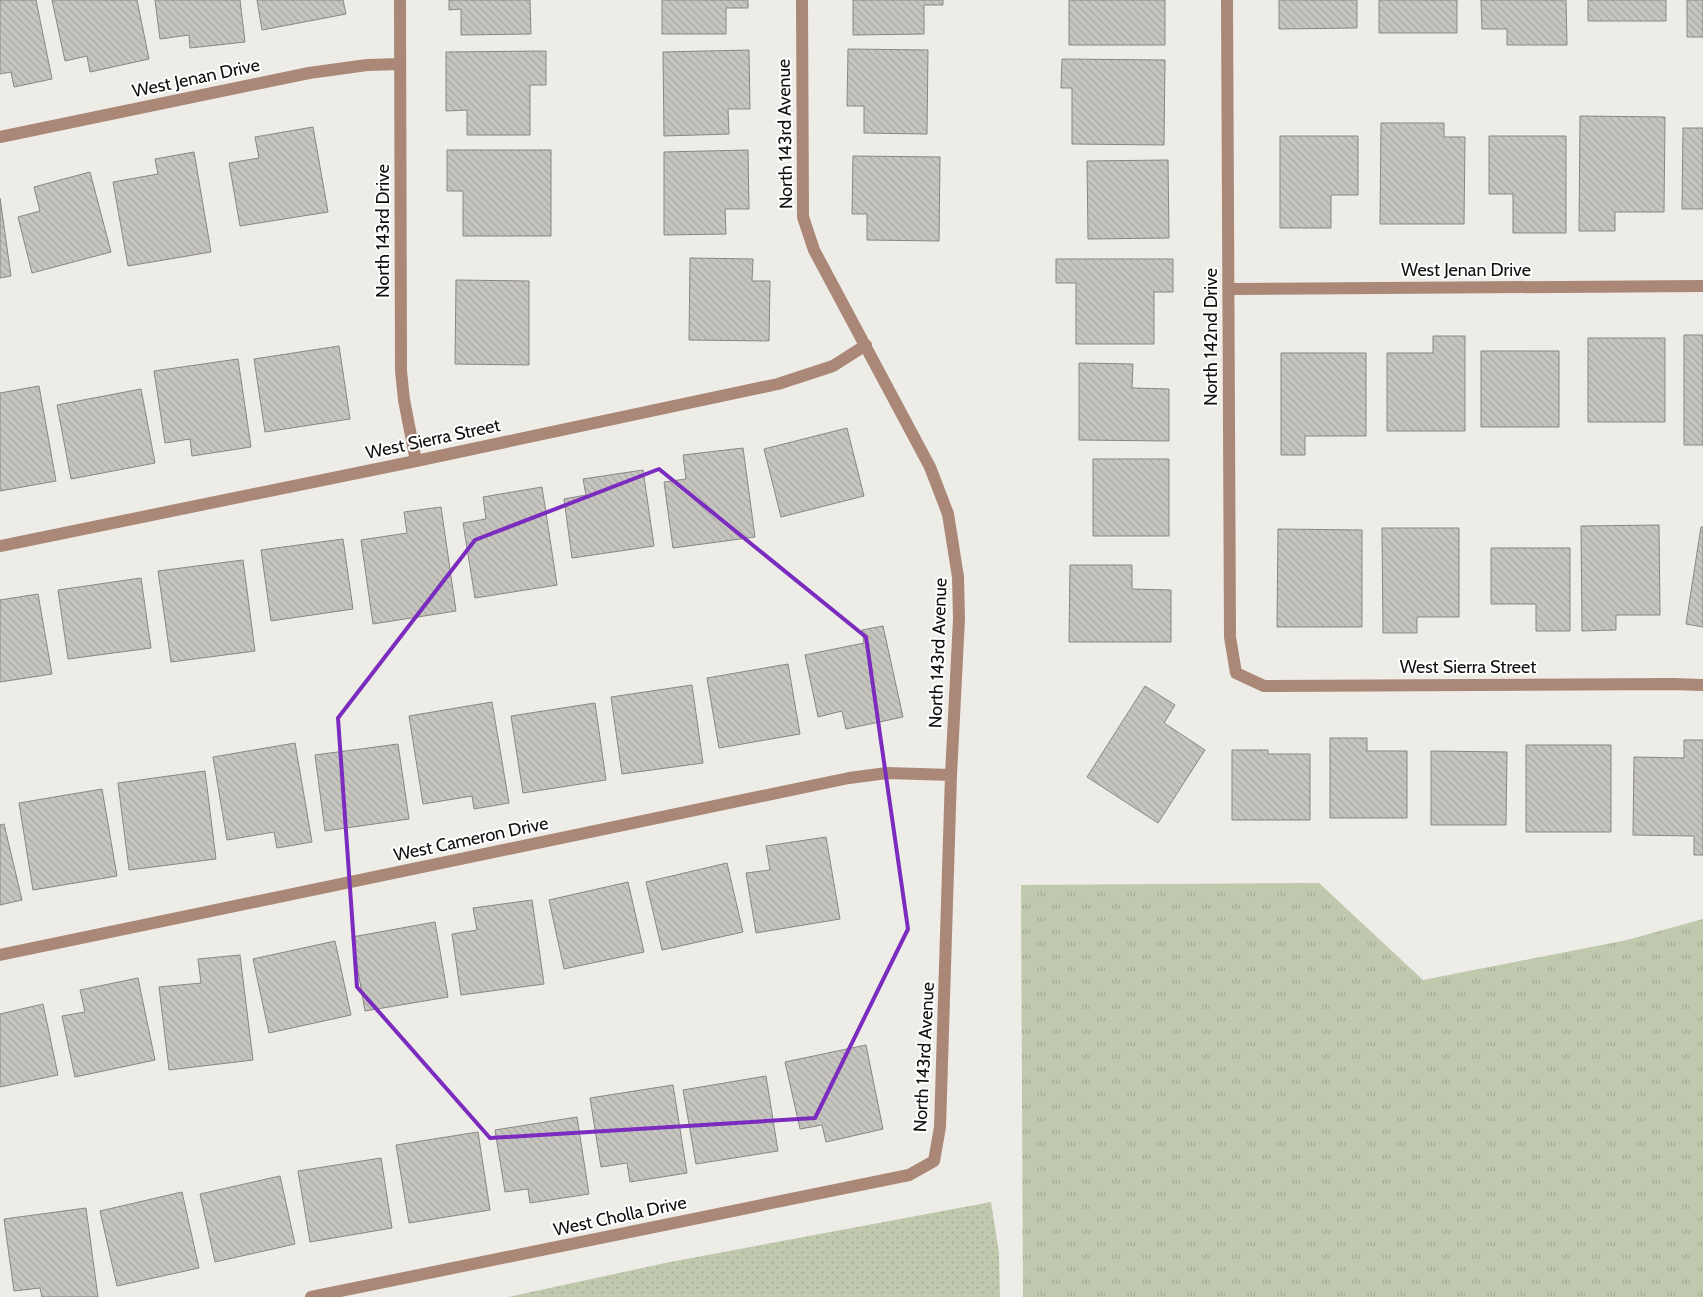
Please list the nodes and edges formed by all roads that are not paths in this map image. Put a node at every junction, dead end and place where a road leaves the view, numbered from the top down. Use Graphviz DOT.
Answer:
graph roads {
  1 [pos="400,0"];
  2 [pos="802,0"];
  3 [pos="1227,0"];
  4 [pos="400,64"];
  5 [pos="0,137"];
  6 [pos="1703,286"];
  7 [pos="1229,289"];
  8 [pos="866,346"];
  9 [pos="416,461"];
  10 [pos="0,546"];
  11 [pos="1236,672"];
  12 [pos="1703,685"];
  13 [pos="951,775"];
  14 [pos="0,955"];
  15 [pos="934,1162"];
  16 [pos="312,1297"];
  1 -- 4 [label="street, North 143rd Drive"];
  2 -- 8 [label="street, North 143rd Avenue"];
  3 -- 7 [label="street, North 142nd Drive"];
  4 -- 5 [label="street, West Jenan Drive"];
  4 -- 9 [label="street, North 143rd Drive"];
  6 -- 7 [label="street, West Jenan Drive"];
  7 -- 11 [label="street, North 142nd Drive"];
  8 -- 9 [label="street, West Sierra Street"];
  8 -- 13 [label="street, North 143rd Avenue"];
  9 -- 10 [label="street, West Sierra Street"];
  11 -- 12 [label="street, West Sierra Street"];
  13 -- 14 [label="street, West Cameron Drive"];
  13 -- 15 [label="street, North 143rd Avenue"];
  15 -- 16 [label="street, West Cholla Drive"];
}
